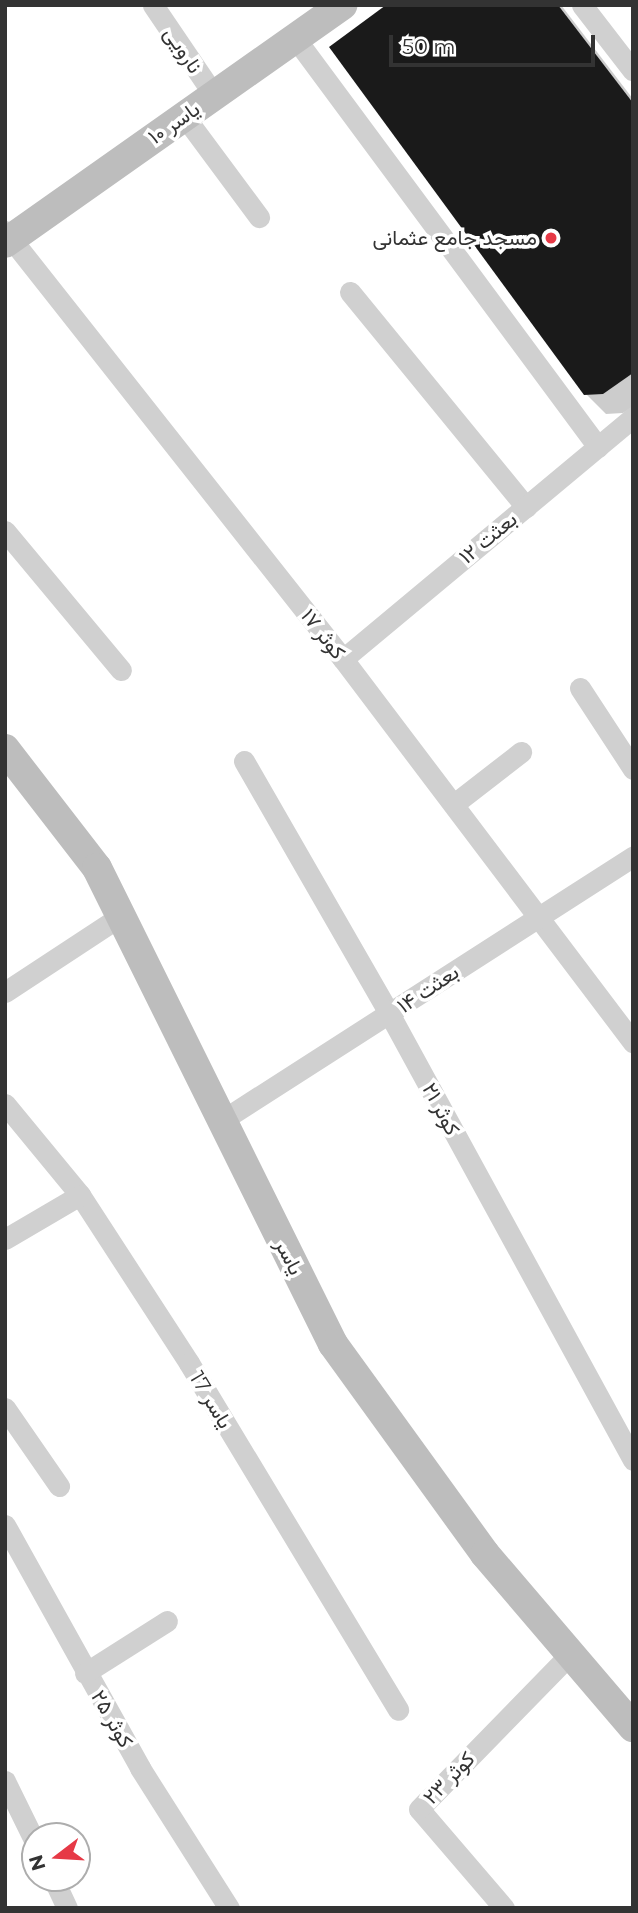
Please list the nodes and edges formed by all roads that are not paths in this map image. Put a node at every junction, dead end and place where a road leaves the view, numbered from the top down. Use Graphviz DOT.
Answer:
graph roads {
  1 [pos="153,5"];
  2 [pos="343,5"];
  3 [pos="582,5"];
  4 [pos="295,38"];
  5 [pos="633,71"];
  6 [pos="214,95"];
  7 [pos="184,117"];
  8 [pos="259,217"];
  9 [pos="7,237"];
  10 [pos="350,292"];
  11 [pos="633,417"];
  12 [pos="598,447"];
  13 [pos="526,507"];
  14 [pos="5,531"];
  15 [pos="343,659"];
  16 [pos="121,670"];
  17 [pos="580,688"];
  18 [pos="5,749"];
  19 [pos="522,752"];
  20 [pos="244,761"];
  21 [pos="633,769"];
  22 [pos="454,804"];
  23 [pos="633,856"];
  24 [pos="538,916"];
  25 [pos="119,917"];
  26 [pos="5,992"];
  27 [pos="390,1015"];
  28 [pos="633,1043"];
  29 [pos="5,1104"];
  30 [pos="221,1121"];
  31 [pos="80,1195"];
  32 [pos="5,1240"];
  33 [pos="5,1408"];
  34 [pos="629,1446"];
  35 [pos="60,1486"];
  36 [pos="5,1525"];
  37 [pos="167,1621"];
  38 [pos="570,1654"];
  39 [pos="85,1673"];
  40 [pos="398,1710"];
  41 [pos="633,1727"];
  42 [pos="5,1781"];
  43 [pos="25,1822"];
  44 [pos="60,1892"];
  45 [pos="67,1908"];
  46 [pos="229,1908"];
  47 [pos="504,1908"];
  1 -- 6 [label="street, نارویی"];
  2 -- 4 [label="street, یاسر ۱۰"];
  3 -- 5 [label="street"];
  4 -- 6 [label="street, یاسر ۱۰"];
  4 -- 12 [label="street"];
  6 -- 7 [label="street, یاسر ۱۰"];
  7 -- 8 [label="street"];
  7 -- 9 [label="street, یاسر ۱۰"];
  9 -- 15 [label="street, کوثر ۱۷"];
  10 -- 13 [label="street"];
  11 -- 12 [label="street, بعثت ۱۲"];
  12 -- 13 [label="street, بعثت ۱۲"];
  13 -- 15 [label="street, بعثت ۱۲"];
  14 -- 16 [label="street"];
  15 -- 22 [label="street, کوثر ۱۷"];
  17 -- 21 [label="street"];
  18 -- 25 [label="street, یاسر"];
  19 -- 22 [label="street"];
  20 -- 27 [label="street, کوثر ۲۱"];
  22 -- 24 [label="street, کوثر ۱۷"];
  23 -- 24 [label="street, بعثت ۱۴"];
  24 -- 27 [label="street, بعثت ۱۴"];
  24 -- 28 [label="street, کوثر ۱۷"];
  25 -- 26 [label="street"];
  25 -- 30 [label="street, یاسر"];
  27 -- 30 [label="street, بعثت ۱۴"];
  27 -- 34 [label="street, کوثر ۲۱"];
  29 -- 31 [label="street, یاسر 17"];
  30 -- 38 [label="street, یاسر"];
  31 -- 32 [label="street"];
  31 -- 40 [label="street, یاسر 17"];
  33 -- 35 [label="street"];
  36 -- 39 [label="street, کوثر ۲۵"];
  37 -- 39 [label="street"];
  38 -- 41 [label="street, یاسر"];
  38 -- 47 [label="street, کوثر ۲۳"];
  39 -- 46 [label="street, کوثر ۲۵"];
  42 -- 43 [label="street"];
  44 -- 45 [label="street"];
}
